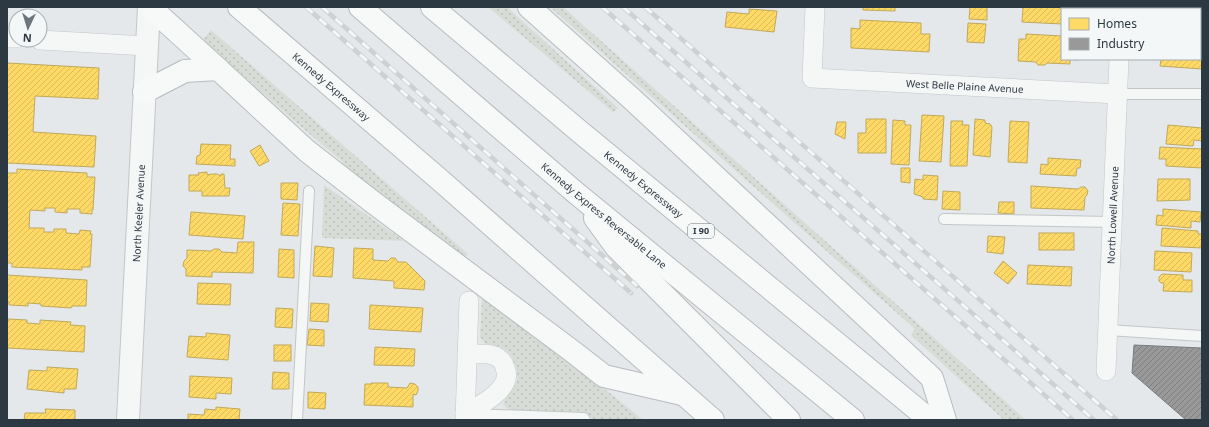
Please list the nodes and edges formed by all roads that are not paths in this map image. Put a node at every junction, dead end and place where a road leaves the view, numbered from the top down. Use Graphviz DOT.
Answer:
graph roads {
  1 [pos="149,7"];
  2 [pos="239,7"];
  3 [pos="360,7"];
  4 [pos="432,7"];
  5 [pos="529,7"];
  6 [pos="815,7"];
  7 [pos="48,40"];
  8 [pos="147,46"];
  9 [pos="1119,60"];
  10 [pos="218,69"];
  11 [pos="144,92"];
  12 [pos="1117,94"];
  13 [pos="1202,94"];
  14 [pos="309,191"];
  15 [pos="576,193"];
  16 [pos="944,219"];
  17 [pos="1112,222"];
  18 [pos="469,301"];
  19 [pos="1108,330"];
  20 [pos="1202,336"];
  21 [pos="467,354"];
  22 [pos="1106,371"];
  23 [pos="682,394"];
  24 [pos="465,417"];
  25 [pos="128,420"];
  26 [pos="297,420"];
  27 [pos="585,420"];
  28 [pos="713,420"];
  29 [pos="789,420"];
  30 [pos="853,420"];
  31 [pos="930,420"];
  32 [pos="945,420"];
  1 -- 8 [label="street, North Keeler Avenue"];
  1 -- 10 [label="highway"];
  2 -- 23 [label="highway, Kennedy Expressway"];
  3 -- 15 [label="highway, Kennedy Express Reversable Lane"];
  4 -- 31 [label="highway, Kennedy Expressway / I 90"];
  5 -- 32 [label="highway"];
  6 -- 12 [label="street, West Belle Plaine Avenue"];
  7 -- 8 [label="street"];
  8 -- 11 [label="street, North Keeler Avenue"];
  9 -- 12 [label="street, North Lowell Avenue"];
  10 -- 11 [label="highway"];
  10 -- 23 [label="highway"];
  11 -- 25 [label="street, North Keeler Avenue"];
  12 -- 13 [label="lane"];
  12 -- 17 [label="street, North Lowell Avenue"];
  14 -- 26 [label="lane"];
  15 -- 29 [label="highway"];
  15 -- 30 [label="highway, Kennedy Express Reversable Lane"];
  16 -- 17 [label="lane"];
  17 -- 19 [label="street, North Lowell Avenue"];
  18 -- 21 [label="street"];
  19 -- 20 [label="lane"];
  19 -- 22 [label="street, North Lowell Avenue"];
  21 -- 24 [label="street"];
  21 -- 24 [label="street"];
  23 -- 28 [label="highway, Kennedy Expressway"];
  24 -- 27 [label="lane"];
}
